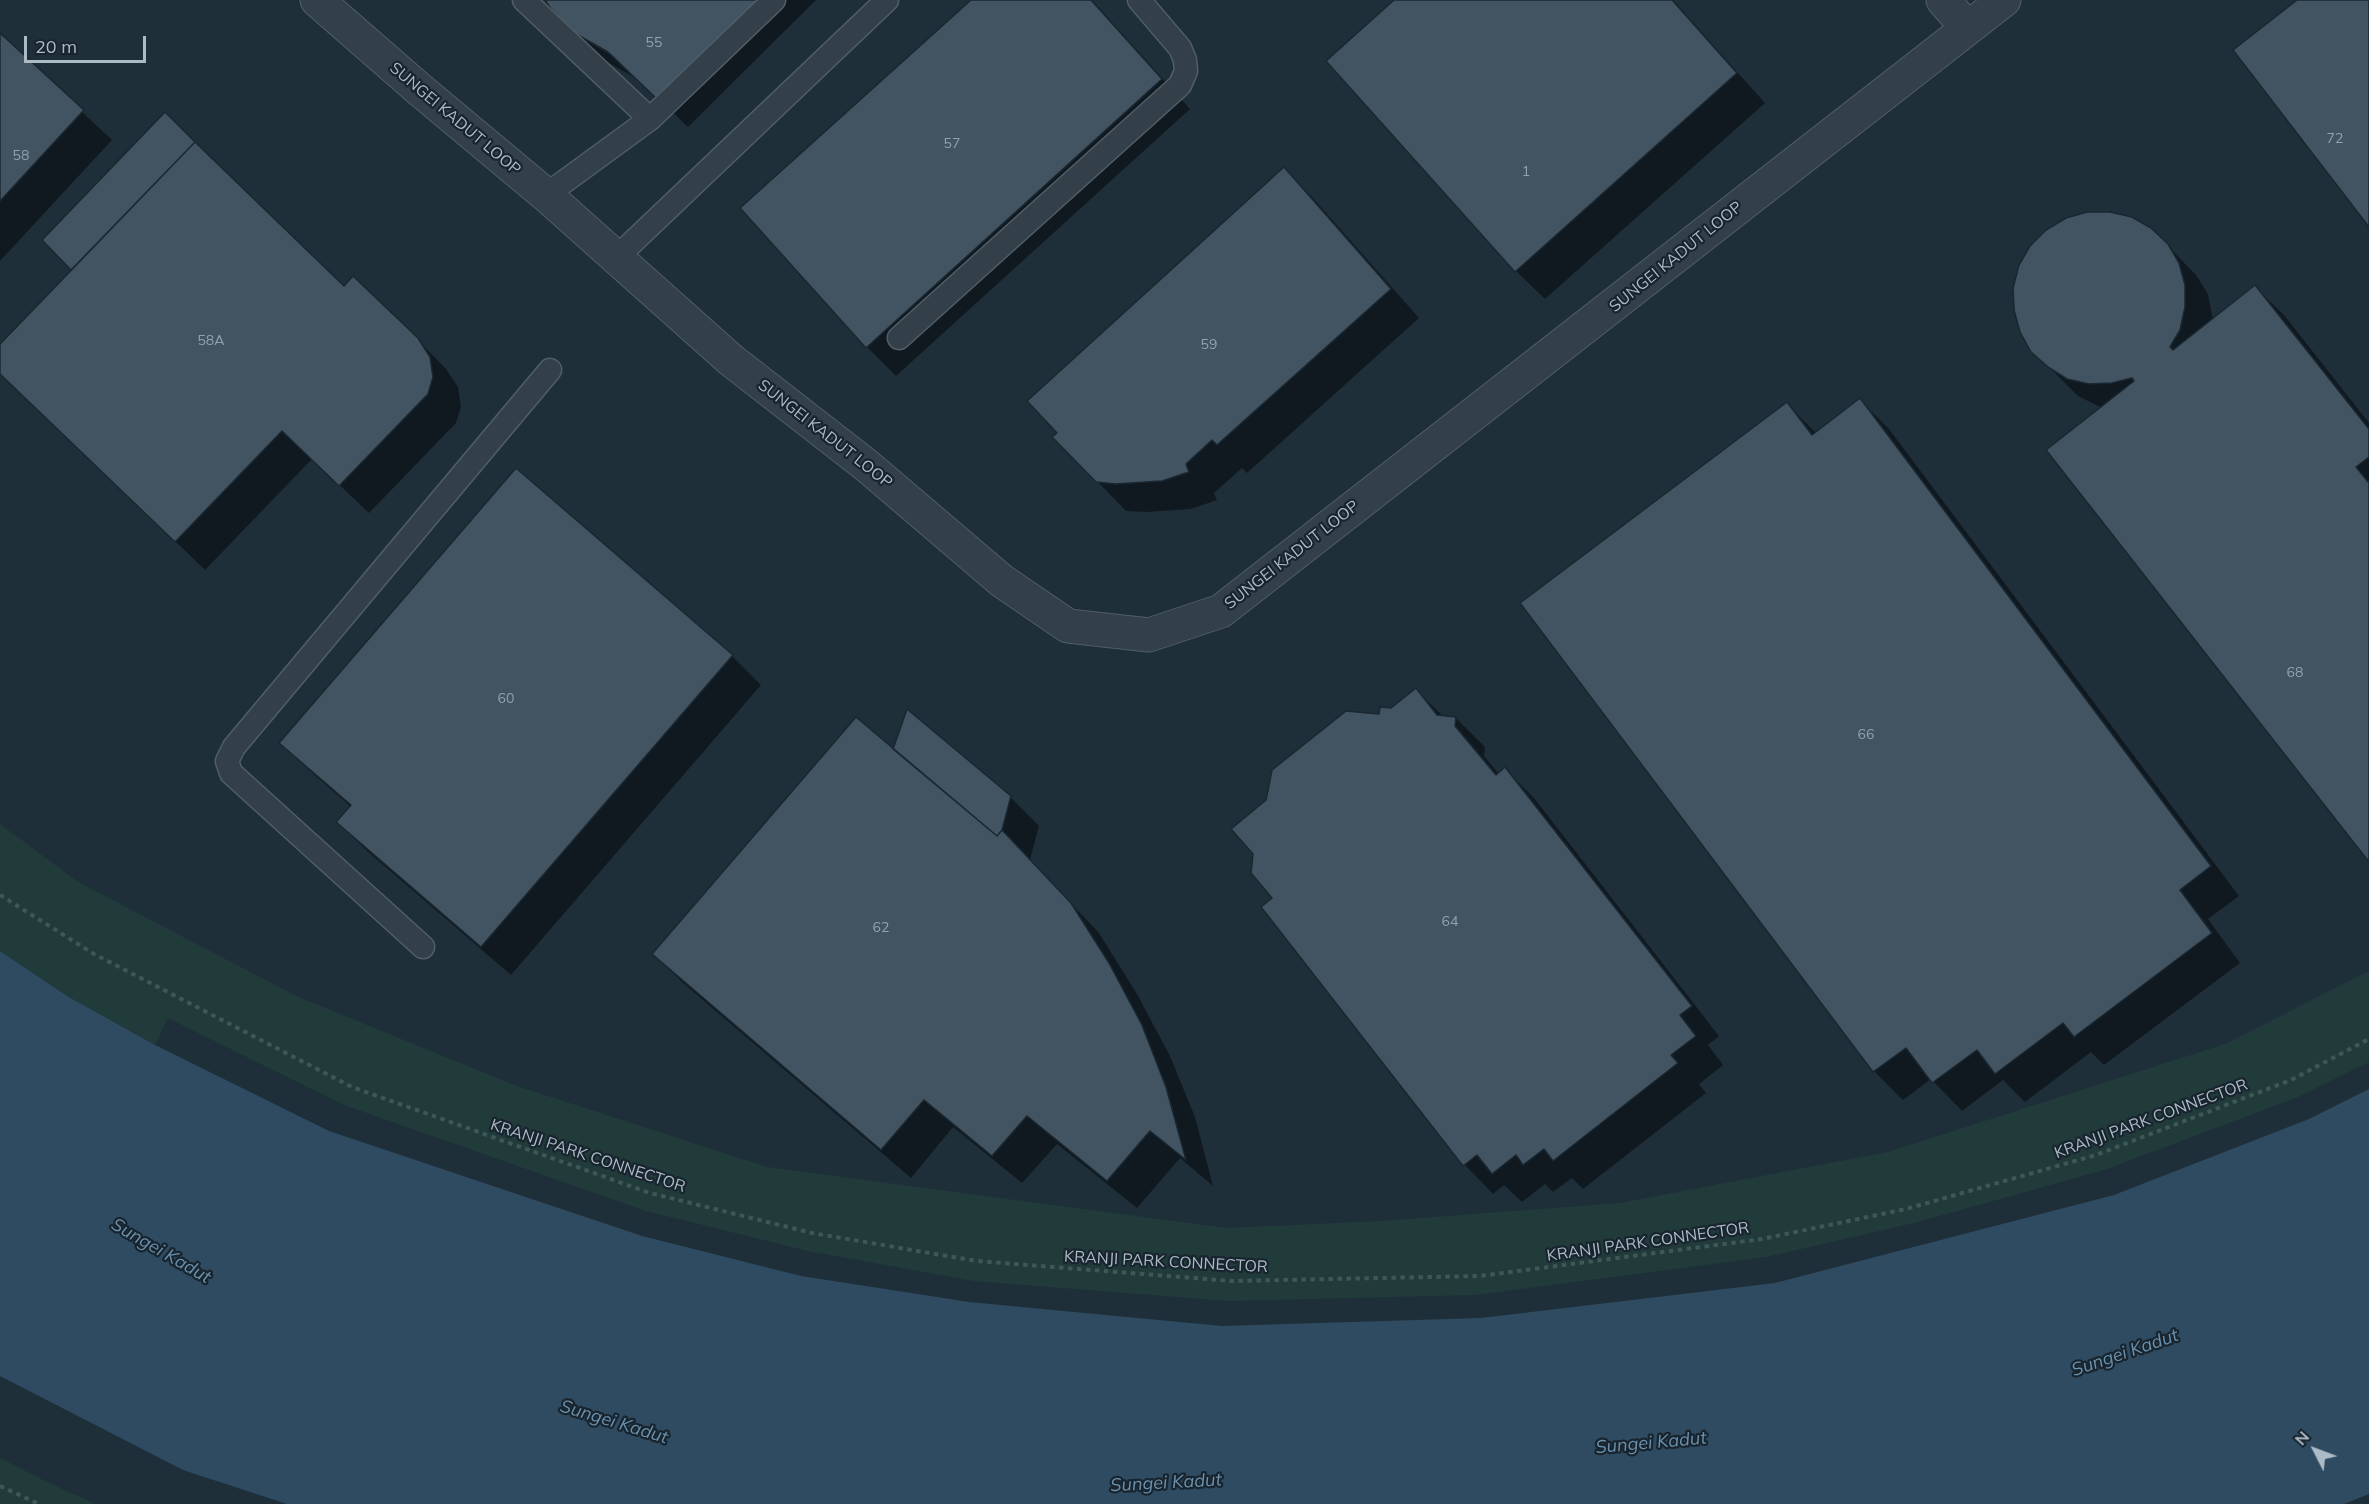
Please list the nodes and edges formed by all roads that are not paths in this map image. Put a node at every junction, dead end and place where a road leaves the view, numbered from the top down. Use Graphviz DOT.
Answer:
graph roads {
  1 [pos="524,0"];
  2 [pos="774,0"];
  3 [pos="887,0"];
  4 [pos="1139,0"];
  5 [pos="1943,0"];
  6 [pos="2004,0"];
  7 [pos="320,1"];
  8 [pos="1968,27"];
  9 [pos="650,119"];
  10 [pos="546,195"];
  11 [pos="617,257"];
  12 [pos="899,338"];
  13 [pos="550,370"];
  14 [pos="423,947"];
  1 -- 9 [label="lane"];
  2 -- 9 [label="lane"];
  3 -- 11 [label="lane"];
  4 -- 12 [label="lane"];
  5 -- 8 [label="street"];
  6 -- 8 [label="street, SUNGEI KADUT LOOP"];
  7 -- 10 [label="street, SUNGEI KADUT LOOP"];
  8 -- 11 [label="street, SUNGEI KADUT LOOP"];
  9 -- 10 [label="lane"];
  10 -- 11 [label="street, SUNGEI KADUT LOOP"];
  13 -- 14 [label="lane"];
}
